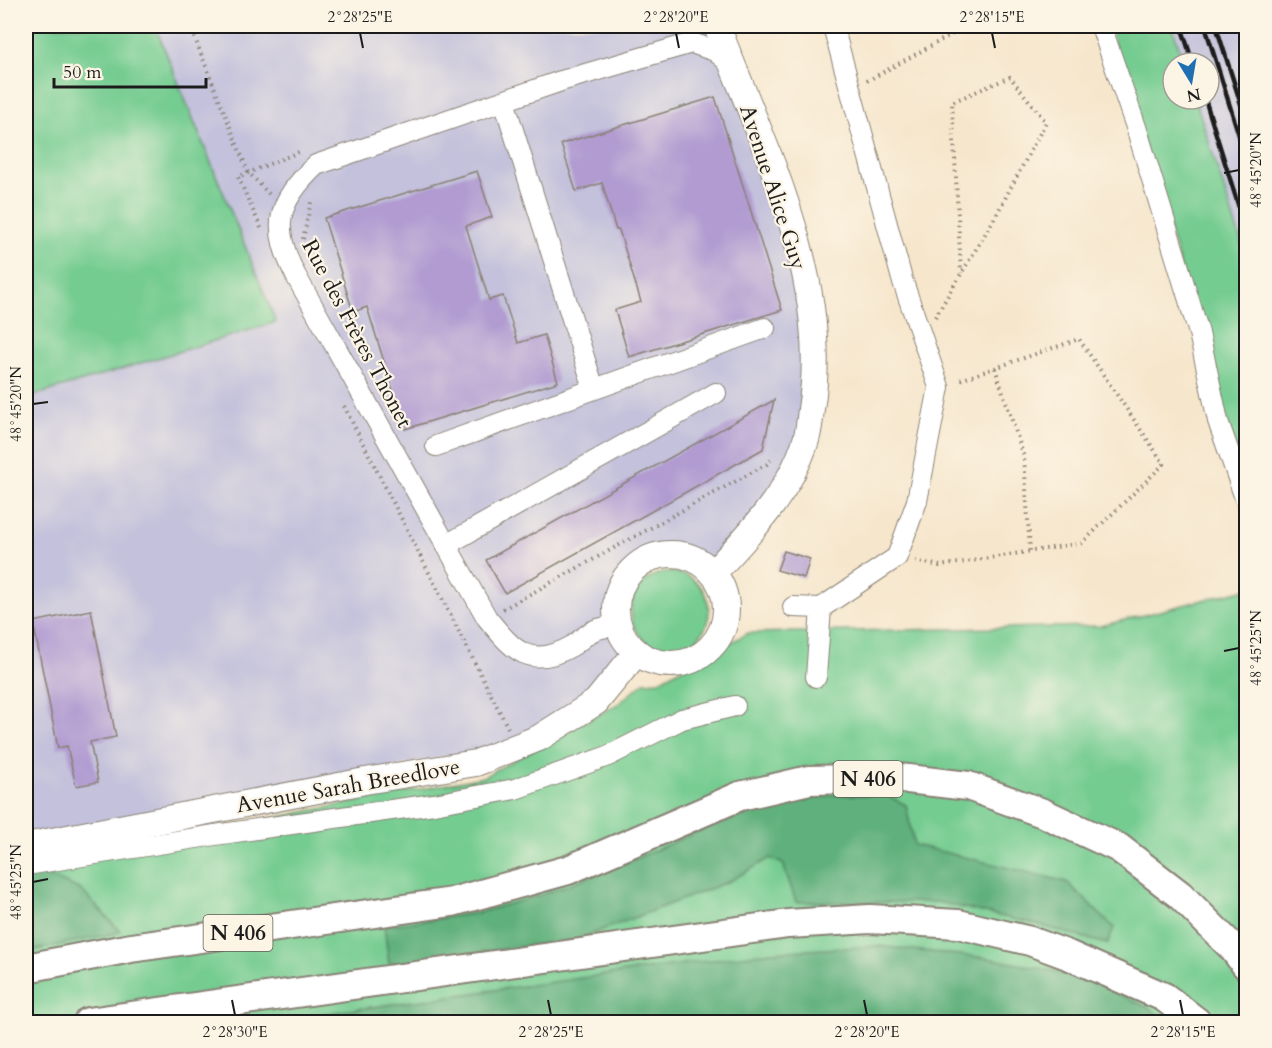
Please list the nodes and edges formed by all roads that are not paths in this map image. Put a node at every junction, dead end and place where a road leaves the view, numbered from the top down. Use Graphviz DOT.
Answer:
graph roads {
  1 [pos="717,26"];
  2 [pos="833,26"];
  3 [pos="1101,26"];
  4 [pos="732,65"];
  5 [pos="504,101"];
  6 [pos="765,328"];
  7 [pos="594,389"];
  8 [pos="716,393"];
  9 [pos="436,446"];
  10 [pos="1246,501"];
  11 [pos="447,545"];
  12 [pos="713,573"];
  13 [pos="793,607"];
  14 [pos="821,608"];
  15 [pos="618,625"];
  16 [pos="637,652"];
  17 [pos="816,677"];
  18 [pos="735,706"];
  19 [pos="26,846"];
  20 [pos="26,866"];
  21 [pos="1246,965"];
  22 [pos="26,968"];
  23 [pos="88,1023"];
  24 [pos="1197,1023"];
  1 -- 4 [label="main road, Avenue Alice Guy"];
  2 -- 14 [label="lane"];
  3 -- 10 [label="lane"];
  4 -- 5 [label="lane"];
  4 -- 12 [label="main road, Avenue Alice Guy"];
  5 -- 7 [label="lane"];
  5 -- 11 [label="lane, Rue des Frères Thonet"];
  6 -- 7 [label="lane"];
  7 -- 9 [label="lane"];
  8 -- 11 [label="lane"];
  11 -- 15 [label="lane, Rue des Frères Thonet"];
  12 -- 15 [label="main road"];
  12 -- 16 [label="main road"];
  13 -- 14 [label="lane"];
  14 -- 17 [label="lane"];
  15 -- 16 [label="main road"];
  16 -- 19 [label="main road, Avenue Sarah Breedlove"];
  18 -- 20 [label="lane"];
  21 -- 22 [label="highway, N 406"];
  23 -- 24 [label="highway"];
}
